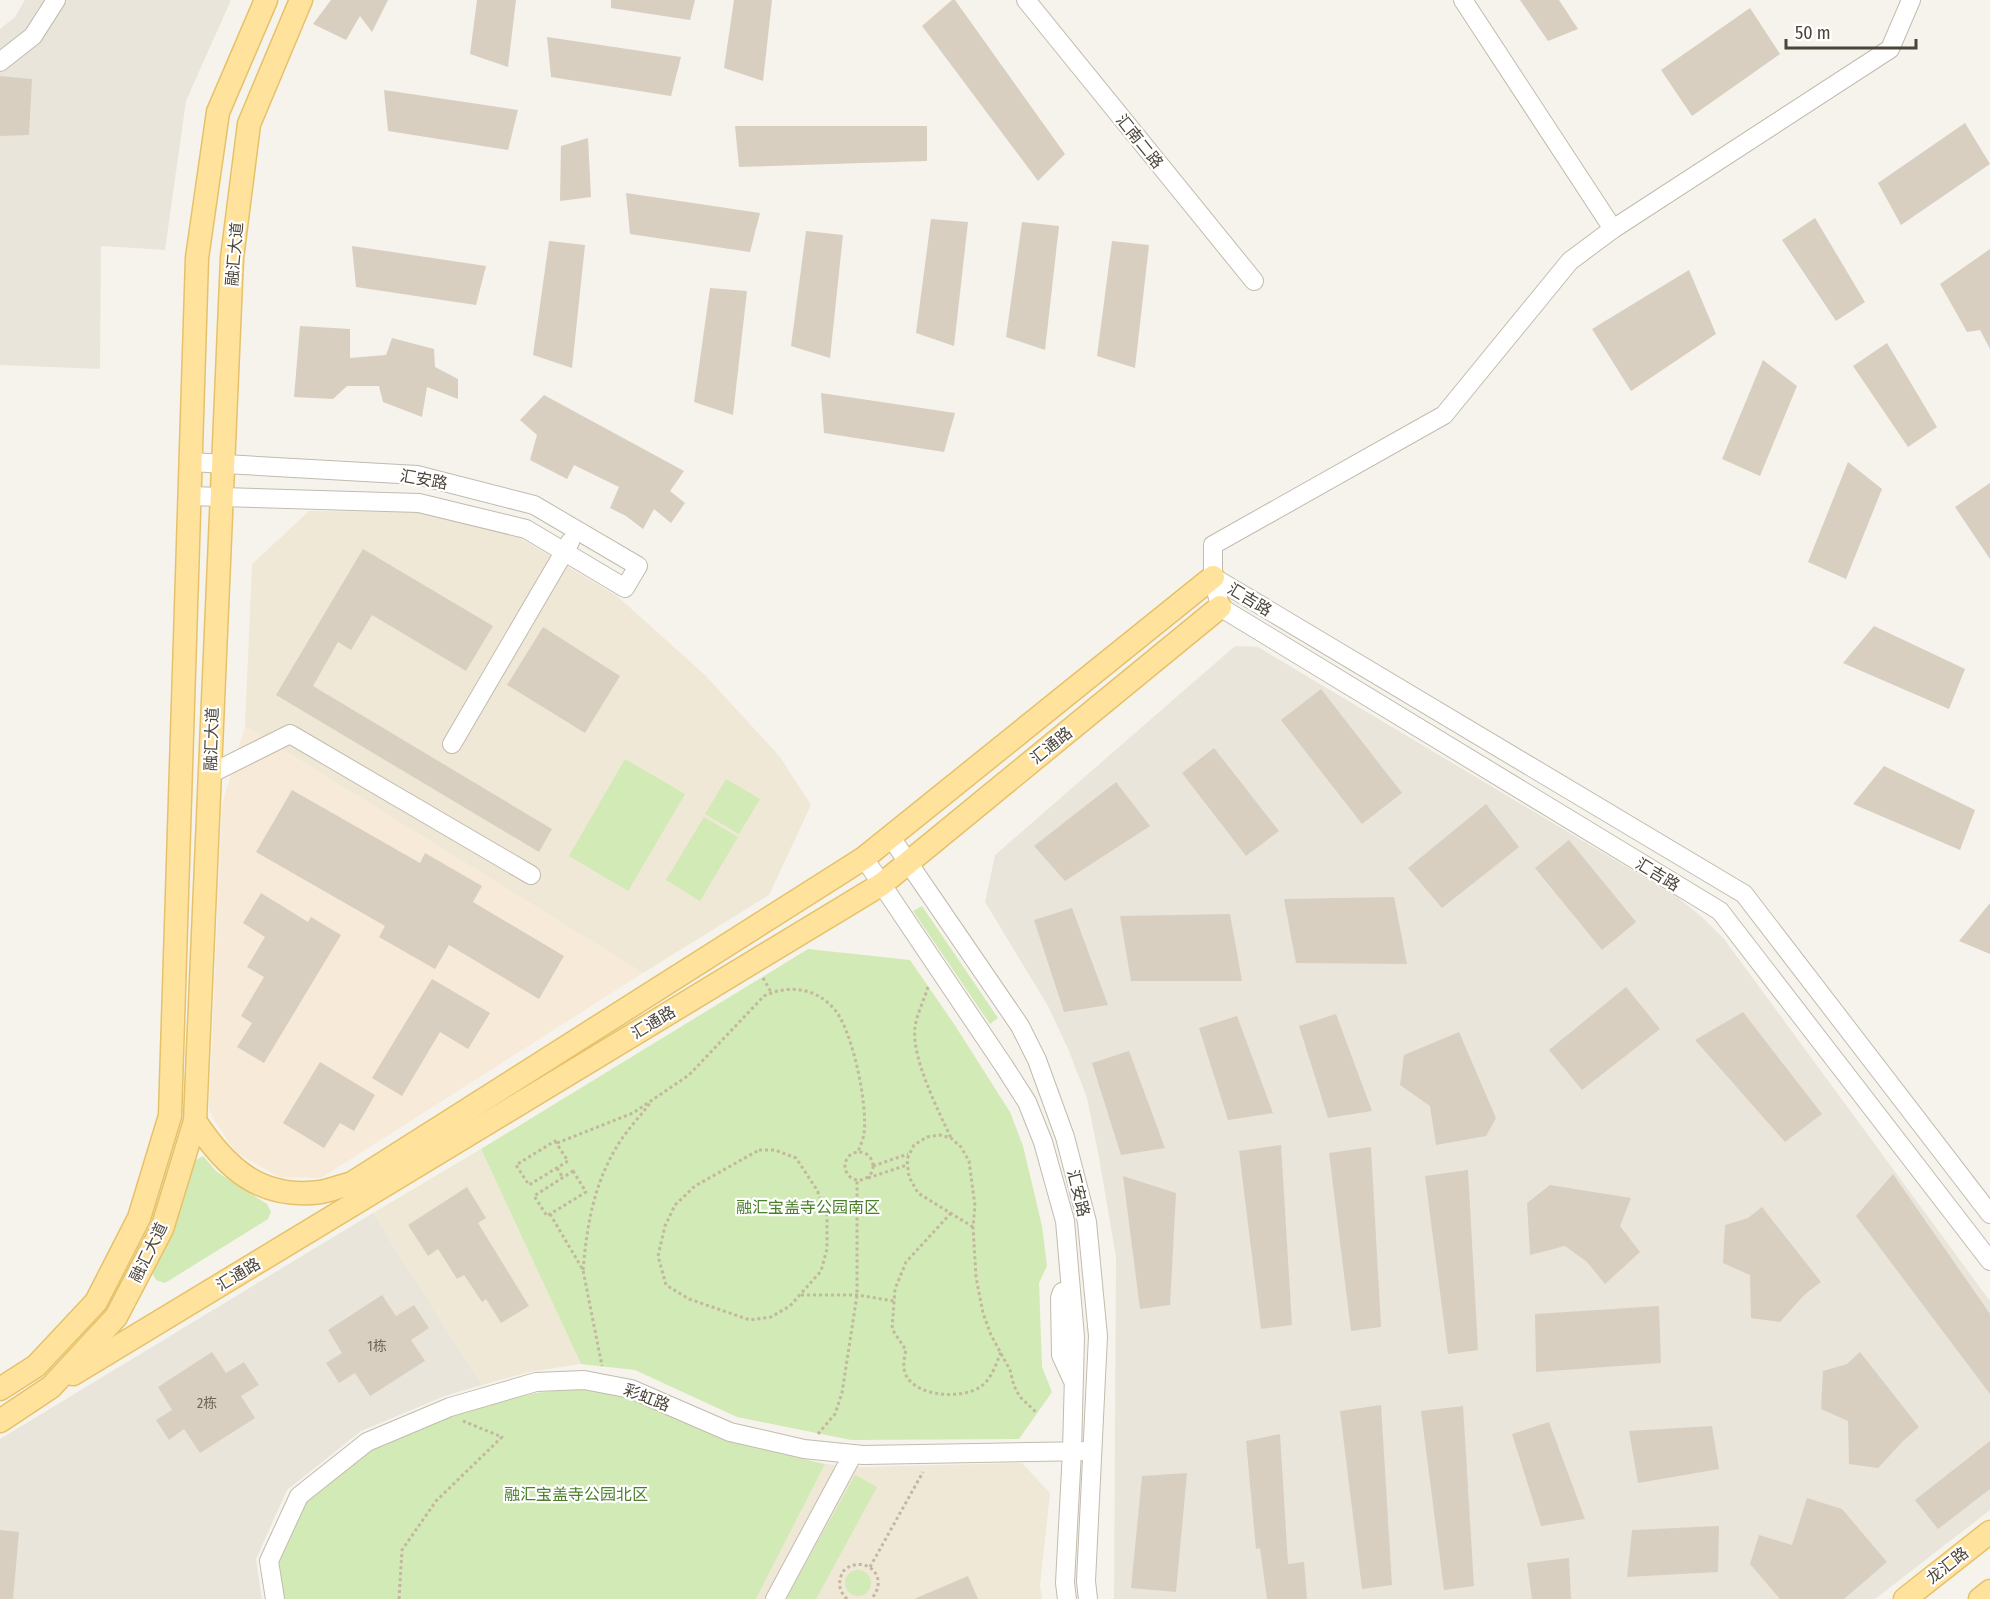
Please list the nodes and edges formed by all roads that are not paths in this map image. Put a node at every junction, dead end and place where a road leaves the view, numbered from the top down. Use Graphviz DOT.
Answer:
graph roads {
  1 [pos="56,0"];
  2 [pos="267,0"];
  3 [pos="301,0"];
  4 [pos="1026,0"];
  5 [pos="1463,0"];
  6 [pos="1911,0"];
  7 [pos="0,62"];
  8 [pos="1613,229"];
  9 [pos="1254,281"];
  10 [pos="190,462"];
  11 [pos="223,464"];
  12 [pos="189,496"];
  13 [pos="222,497"];
  14 [pos="578,530"];
  15 [pos="565,552"];
  16 [pos="1213,577"];
  17 [pos="1220,607"];
  18 [pos="452,744"];
  19 [pos="210,774"];
  20 [pos="890,836"];
  21 [pos="864,858"];
  22 [pos="909,862"];
  23 [pos="531,875"];
  24 [pos="882,884"];
  25 [pos="195,1121"];
  26 [pos="1990,1214"];
  27 [pos="1990,1261"];
  28 [pos="51,1388"];
  29 [pos="0,1389"];
  30 [pos="0,1421"];
  31 [pos="1072,1451"];
  32 [pos="1092,1451"];
  33 [pos="853,1454"];
  34 [pos="1990,1532"];
  35 [pos="1990,1591"];
  36 [pos="275,1599"];
  37 [pos="776,1599"];
  38 [pos="1067,1599"];
  39 [pos="1088,1599"];
  40 [pos="1905,1599"];
  41 [pos="1980,1599"];
  1 -- 7 [label="street"];
  2 -- 10 [label="main road, 融汇大道"];
  3 -- 11 [label="main road, 融汇大道"];
  4 -- 9 [label="street, 汇南二路"];
  5 -- 8 [label="street"];
  6 -- 8 [label="street"];
  8 -- 16 [label="street"];
  10 -- 11 [label="street, 汇安路"];
  10 -- 12 [label="main road, 融汇大道"];
  11 -- 13 [label="main road, 融汇大道"];
  11 -- 14 [label="street, 汇安路"];
  12 -- 13 [label="street, 汇安路"];
  12 -- 29 [label="main road, 融汇大道"];
  13 -- 15 [label="street, 汇安路"];
  13 -- 19 [label="main road, 融汇大道"];
  14 -- 15 [label="street"];
  14 -- 15 [label="street, 汇安路"];
  15 -- 18 [label="street"];
  16 -- 17 [label="street"];
  16 -- 20 [label="main road, 汇通路"];
  16 -- 26 [label="street, 汇吉路"];
  17 -- 22 [label="main road, 汇通路"];
  17 -- 27 [label="street, 汇吉路"];
  19 -- 23 [label="street"];
  19 -- 25 [label="main road, 融汇大道"];
  20 -- 21 [label="main road, 汇通路"];
  20 -- 22 [label="street, 汇安路"];
  21 -- 24 [label="street, 汇安路"];
  21 -- 25 [label="main road, 汇通路"];
  22 -- 24 [label="main road, 汇通路"];
  22 -- 32 [label="street, 汇安路"];
  24 -- 28 [label="main road, 汇通路"];
  24 -- 31 [label="street, 汇安路"];
  25 -- 28 [label="main road, 融汇大道"];
  28 -- 30 [label="main road, 融汇大道"];
  31 -- 32 [label="street, 彩虹路"];
  31 -- 33 [label="street, 彩虹路"];
  31 -- 38 [label="street, 汇安路"];
  32 -- 39 [label="street, 汇安路"];
  33 -- 36 [label="street, 彩虹路"];
  33 -- 37 [label="street"];
  34 -- 40 [label="main road, 龙汇路"];
  35 -- 41 [label="main road"];
}
